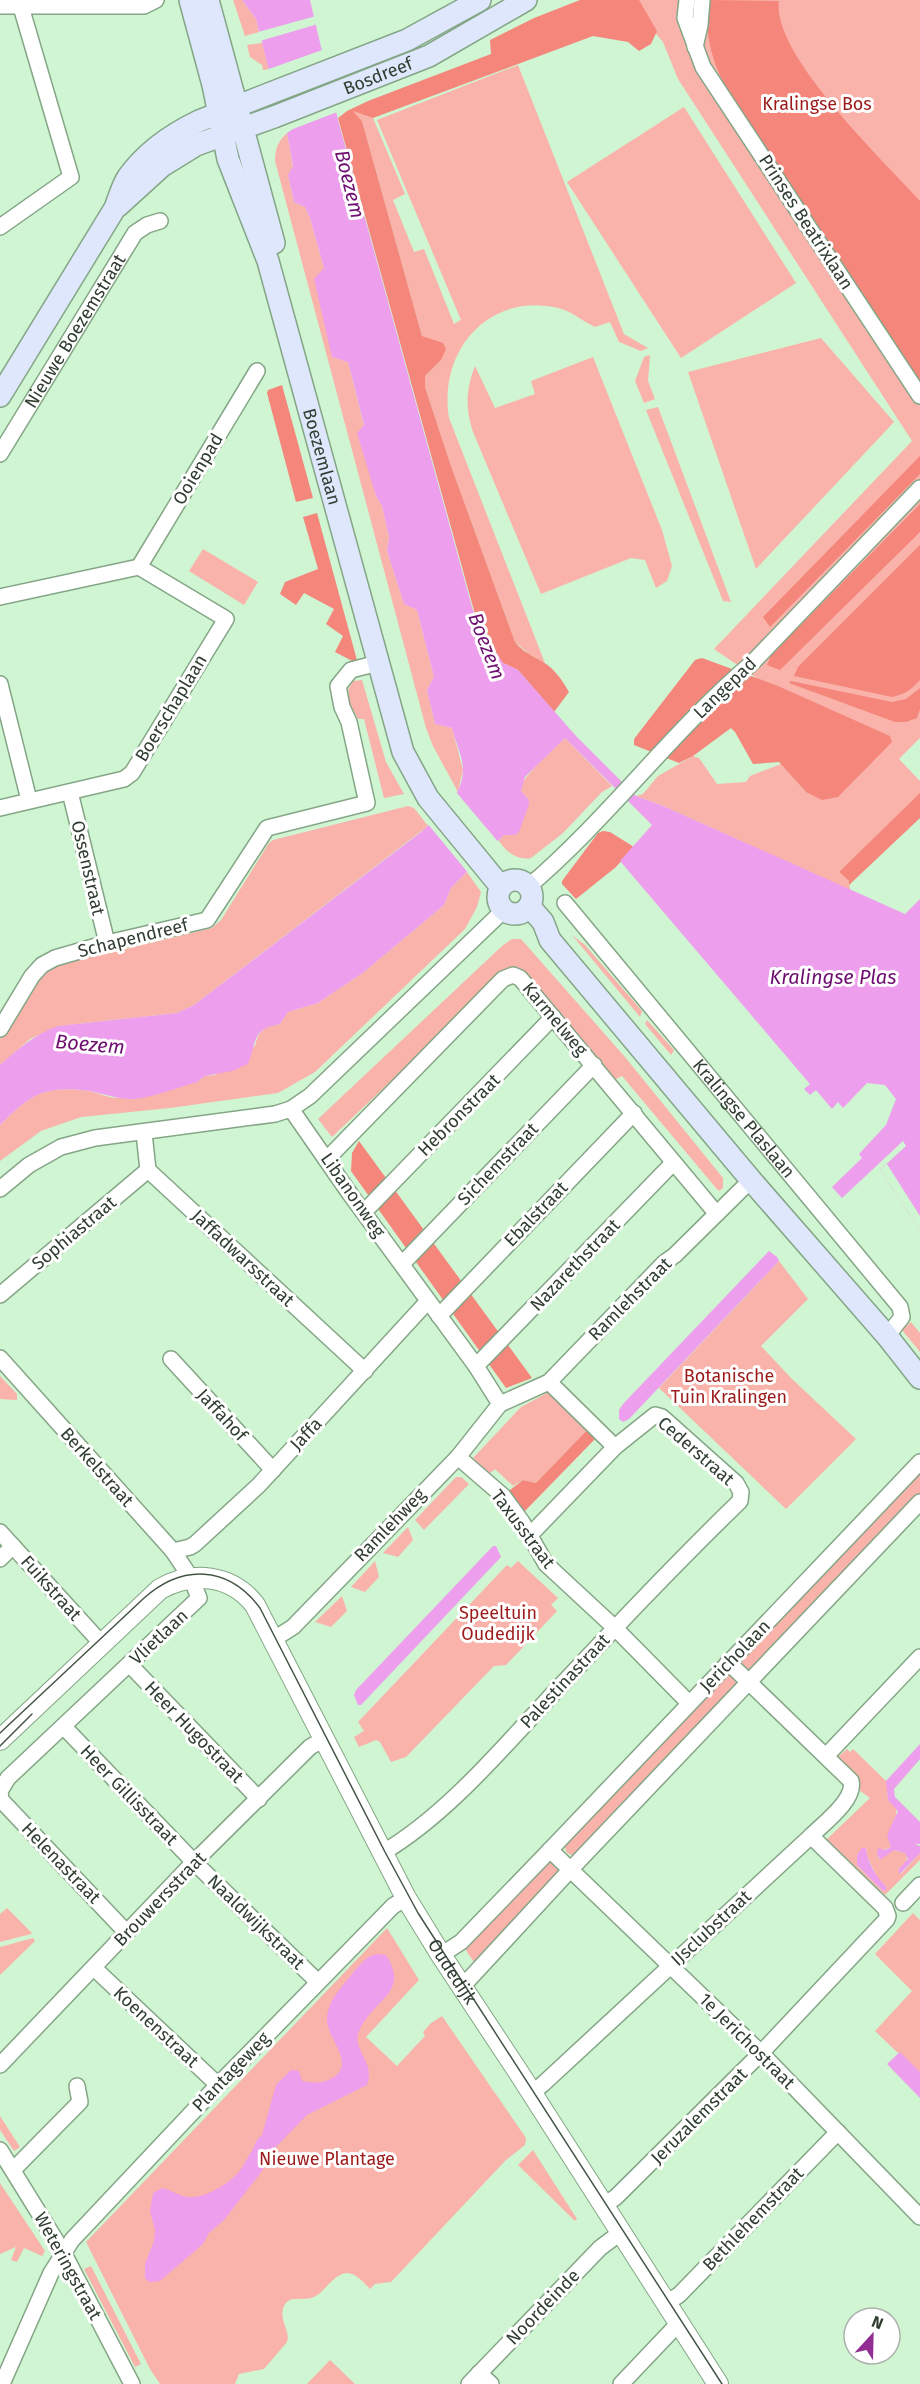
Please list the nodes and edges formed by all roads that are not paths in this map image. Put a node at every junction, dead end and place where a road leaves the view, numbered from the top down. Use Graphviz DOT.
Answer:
graph roads {
  1 [pos="156,0"];
  2 [pos="190,0"];
  3 [pos="208,0"];
  4 [pos="480,0"];
  5 [pos="526,0"];
  6 [pos="687,0"];
  7 [pos="702,0"];
  8 [pos="20,3"];
  9 [pos="0,6"];
  10 [pos="695,47"];
  11 [pos="228,110"];
  12 [pos="243,128"];
  13 [pos="223,135"];
  14 [pos="115,208"];
  15 [pos="160,221"];
  16 [pos="0,227"];
  17 [pos="257,371"];
  18 [pos="0,396"];
  19 [pos="920,396"];
  20 [pos="0,454"];
  21 [pos="920,488"];
  22 [pos="139,567"];
  23 [pos="0,597"];
  24 [pos="378,663"];
  25 [pos="0,684"];
  26 [pos="70,792"];
  27 [pos="29,800"];
  28 [pos="439,806"];
  29 [pos="0,808"];
  30 [pos="515,898"];
  31 [pos="565,903"];
  32 [pos="107,944"];
  33 [pos="554,1017"];
  34 [pos="0,1029"];
  35 [pos="594,1065"];
  36 [pos="291,1108"];
  37 [pos="634,1113"];
  38 [pos="144,1133"];
  39 [pos="327,1159"];
  40 [pos="673,1163"];
  41 [pos="148,1170"];
  42 [pos="747,1184"];
  43 [pos="0,1189"];
  44 [pos="364,1212"];
  45 [pos="716,1214"];
  46 [pos="402,1264"];
  47 [pos="0,1295"];
  48 [pos="428,1301"];
  49 [pos="439,1316"];
  50 [pos="886,1336"];
  51 [pos="0,1358"];
  52 [pos="171,1359"];
  53 [pos="476,1366"];
  54 [pos="365,1371"];
  55 [pos="920,1378"];
  56 [pos="549,1382"];
  57 [pos="500,1404"];
  58 [pos="615,1447"];
  59 [pos="458,1456"];
  60 [pos="920,1462"];
  61 [pos="273,1470"];
  62 [pos="740,1501"];
  63 [pos="920,1502"];
  64 [pos="0,1532"];
  65 [pos="530,1535"];
  66 [pos="13,1546"];
  67 [pos="172,1551"];
  68 [pos="0,1559"];
  69 [pos="195,1585"];
  70 [pos="614,1627"];
  71 [pos="274,1639"];
  72 [pos="102,1644"];
  73 [pos="920,1657"];
  74 [pos="729,1662"];
  75 [pos="130,1665"];
  76 [pos="750,1682"];
  77 [pos="689,1703"];
  78 [pos="64,1727"];
  79 [pos="324,1739"];
  80 [pos="0,1740"];
  81 [pos="826,1756"];
  82 [pos="0,1791"];
  83 [pos="259,1799"];
  84 [pos="811,1836"];
  85 [pos="550,1850"];
  86 [pos="382,1853"];
  87 [pos="194,1862"];
  88 [pos="571,1869"];
  89 [pos="920,1885"];
  90 [pos="406,1898"];
  91 [pos="903,1903"];
  92 [pos="127,1933"];
  93 [pos="441,1955"];
  94 [pos="671,1965"];
  95 [pos="94,1968"];
  96 [pos="318,1982"];
  97 [pos="462,1987"];
  98 [pos="761,2053"];
  99 [pos="0,2065"];
  100 [pos="218,2085"];
  101 [pos="77,2086"];
  102 [pos="531,2092"];
  103 [pos="838,2132"];
  104 [pos="0,2150"];
  105 [pos="13,2170"];
  106 [pos="603,2206"];
  107 [pos="920,2217"];
  108 [pos="620,2233"];
  109 [pos="63,2252"];
  110 [pos="666,2303"];
  111 [pos="679,2323"];
  112 [pos="474,2378"];
  113 [pos="2,2384"];
  114 [pos="132,2384"];
  115 [pos="490,2384"];
  116 [pos="621,2384"];
  117 [pos="718,2384"];
  1 -- 8 [label="street"];
  2 -- 11 [label="main road, Boezemlaan"];
  3 -- 11 [label="main road, Boezemlaan"];
  4 -- 11 [label="main road, Bosdreef"];
  5 -- 12 [label="main road, Bosdreef"];
  6 -- 10 [label="street, Prinses Beatrixlaan"];
  7 -- 10 [label="street"];
  8 -- 9 [label="street"];
  8 -- 16 [label="street"];
  10 -- 19 [label="street, Prinses Beatrixlaan"];
  11 -- 12 [label="main road, Boezemlaan"];
  11 -- 13 [label="main road, Boezemlaan"];
  11 -- 14 [label="main road, Nieuwe Boezemstraat"];
  12 -- 13 [label="main road, Bosdreef"];
  12 -- 28 [label="main road, Boezemlaan"];
  13 -- 14 [label="main road, Nieuwe Boezemstraat"];
  13 -- 24 [label="main road, Boezemlaan"];
  14 -- 18 [label="main road, Nieuwe Boezemstraat"];
  15 -- 20 [label="street, Nieuwe Boezemstraat"];
  17 -- 22 [label="street, Ooienpad"];
  21 -- 30 [label="street, Langepad"];
  22 -- 23 [label="street"];
  22 -- 26 [label="street, Boerschaplaan"];
  24 -- 28 [label="main road, Boezemlaan"];
  24 -- 32 [label="street, Schapendreef"];
  25 -- 27 [label="street"];
  26 -- 27 [label="street, Boerschaplaan"];
  26 -- 32 [label="street, Ossenstraat"];
  27 -- 29 [label="street, Boerschaplaan"];
  28 -- 30 [label="main road, Boezemlaan"];
  30 -- 36 [label="street"];
  30 -- 42 [label="main road, Kralingse Plaslaan"];
  31 -- 50 [label="street, Kralingse Plaslaan"];
  32 -- 34 [label="street, Schapendreef"];
  33 -- 35 [label="street, Karmelweg"];
  33 -- 39 [label="street, Karmelweg"];
  33 -- 44 [label="street, Hebronstraat"];
  35 -- 37 [label="street, Karmelweg"];
  35 -- 46 [label="street, Sichemstraat"];
  36 -- 38 [label="street"];
  36 -- 39 [label="street, Libanonweg"];
  37 -- 40 [label="street, Karmelweg"];
  37 -- 49 [label="street, Ebalstraat"];
  38 -- 41 [label="street"];
  38 -- 43 [label="street"];
  39 -- 44 [label="street, Libanonweg"];
  40 -- 45 [label="street, Karmelweg"];
  40 -- 53 [label="street, Nazarethstraat"];
  41 -- 47 [label="street, Sophiastraat"];
  41 -- 54 [label="street, Jaffadwarsstraat"];
  42 -- 45 [label="street, Ramlehstraat"];
  42 -- 50 [label="main road, Kralingse Plaslaan"];
  44 -- 46 [label="street, Libanonweg"];
  45 -- 56 [label="street, Ramlehstraat"];
  46 -- 48 [label="street, Libanonweg"];
  48 -- 49 [label="street, Libanonweg"];
  48 -- 54 [label="street, Jaffa"];
  49 -- 53 [label="street, Libanonweg"];
  50 -- 55 [label="main road, Kralingse Plaslaan"];
  51 -- 67 [label="street, Berkelstraat"];
  52 -- 61 [label="street, Jaffahof"];
  53 -- 57 [label="street, Libanonweg"];
  54 -- 61 [label="street, Jaffa"];
  56 -- 57 [label="street, Ramlehstraat"];
  56 -- 58 [label="street"];
  57 -- 59 [label="street, Ramlehweg"];
  58 -- 62 [label="street, Cederstraat"];
  58 -- 65 [label="street"];
  59 -- 65 [label="street, Taxusstraat"];
  59 -- 71 [label="street, Ramlehweg"];
  60 -- 74 [label="street, Jericholaan"];
  61 -- 67 [label="street, Jaffa"];
  62 -- 70 [label="street, Palestinastraat"];
  63 -- 76 [label="street, Jericholaan"];
  64 -- 66 [label="street, Fuikstraat"];
  65 -- 70 [label="street, Taxusstraat"];
  66 -- 68 [label="street"];
  66 -- 72 [label="street, Fuikstraat"];
  67 -- 69 [label="street, Berkelstraat"];
  69 -- 71 [label="street, Oudedijk"];
  69 -- 72 [label="street, Vlietlaan"];
  69 -- 75 [label="street, Vlietlaan"];
  70 -- 77 [label="street, Taxusstraat"];
  70 -- 86 [label="street, Palestinastraat"];
  71 -- 79 [label="street, Oudedijk"];
  72 -- 80 [label="street, Vlietlaan"];
  73 -- 81 [label="street"];
  74 -- 76 [label="street"];
  74 -- 77 [label="street, Jericholaan"];
  75 -- 78 [label="street, Vlietlaan"];
  75 -- 83 [label="street, Heer Hugostraat"];
  76 -- 81 [label="street"];
  76 -- 88 [label="street, Jericholaan"];
  77 -- 85 [label="street, Jericholaan"];
  78 -- 82 [label="street, Vlietlaan"];
  78 -- 87 [label="street, Heer Gillisstraat"];
  79 -- 83 [label="street, Brouwersstraat"];
  79 -- 86 [label="street, Oudedijk"];
  81 -- 84 [label="street, IJsclubstraat"];
  82 -- 92 [label="street, Helenastraat"];
  83 -- 87 [label="street, Brouwersstraat"];
  84 -- 94 [label="street, IJsclubstraat"];
  84 -- 98 [label="street, Jeruzalemstraat"];
  85 -- 88 [label="street"];
  85 -- 93 [label="street, Jericholaan"];
  86 -- 90 [label="street, Oudedijk"];
  87 -- 92 [label="street, Brouwersstraat"];
  87 -- 96 [label="street, Naaldwijkstraat"];
  88 -- 94 [label="street, 1e Jerichostraat"];
  88 -- 97 [label="street, Jericholaan"];
  89 -- 91 [label="street"];
  90 -- 93 [label="street, Oudedijk"];
  90 -- 96 [label="street, Plantageweg"];
  92 -- 95 [label="street, Brouwersstraat"];
  93 -- 97 [label="street, Oudedijk"];
  94 -- 98 [label="street, 1e Jerichostraat"];
  94 -- 102 [label="street, IJsclubstraat"];
  95 -- 99 [label="street, Brouwersstraat"];
  95 -- 100 [label="street, Koenenstraat"];
  96 -- 100 [label="street, Plantageweg"];
  97 -- 102 [label="street, Oudedijk"];
  98 -- 103 [label="street, 1e Jerichostraat"];
  98 -- 106 [label="street, Jeruzalemstraat"];
  100 -- 109 [label="street, Plantageweg"];
  101 -- 105 [label="street"];
  102 -- 106 [label="street, Oudedijk"];
  103 -- 107 [label="street, 1e Jerichostraat"];
  103 -- 110 [label="street, Bethlehemstraat"];
  104 -- 105 [label="street, Weteringstraat"];
  105 -- 109 [label="street, Weteringstraat"];
  106 -- 108 [label="street, Oudedijk"];
  108 -- 110 [label="street, Oudedijk"];
  108 -- 112 [label="street, Noordeinde"];
  109 -- 113 [label="street, Plantageweg"];
  109 -- 114 [label="street, Weteringstraat"];
  110 -- 111 [label="street, Oudedijk"];
  111 -- 116 [label="street"];
  111 -- 117 [label="street, Oudedijk"];
  112 -- 115 [label="street"];
}
